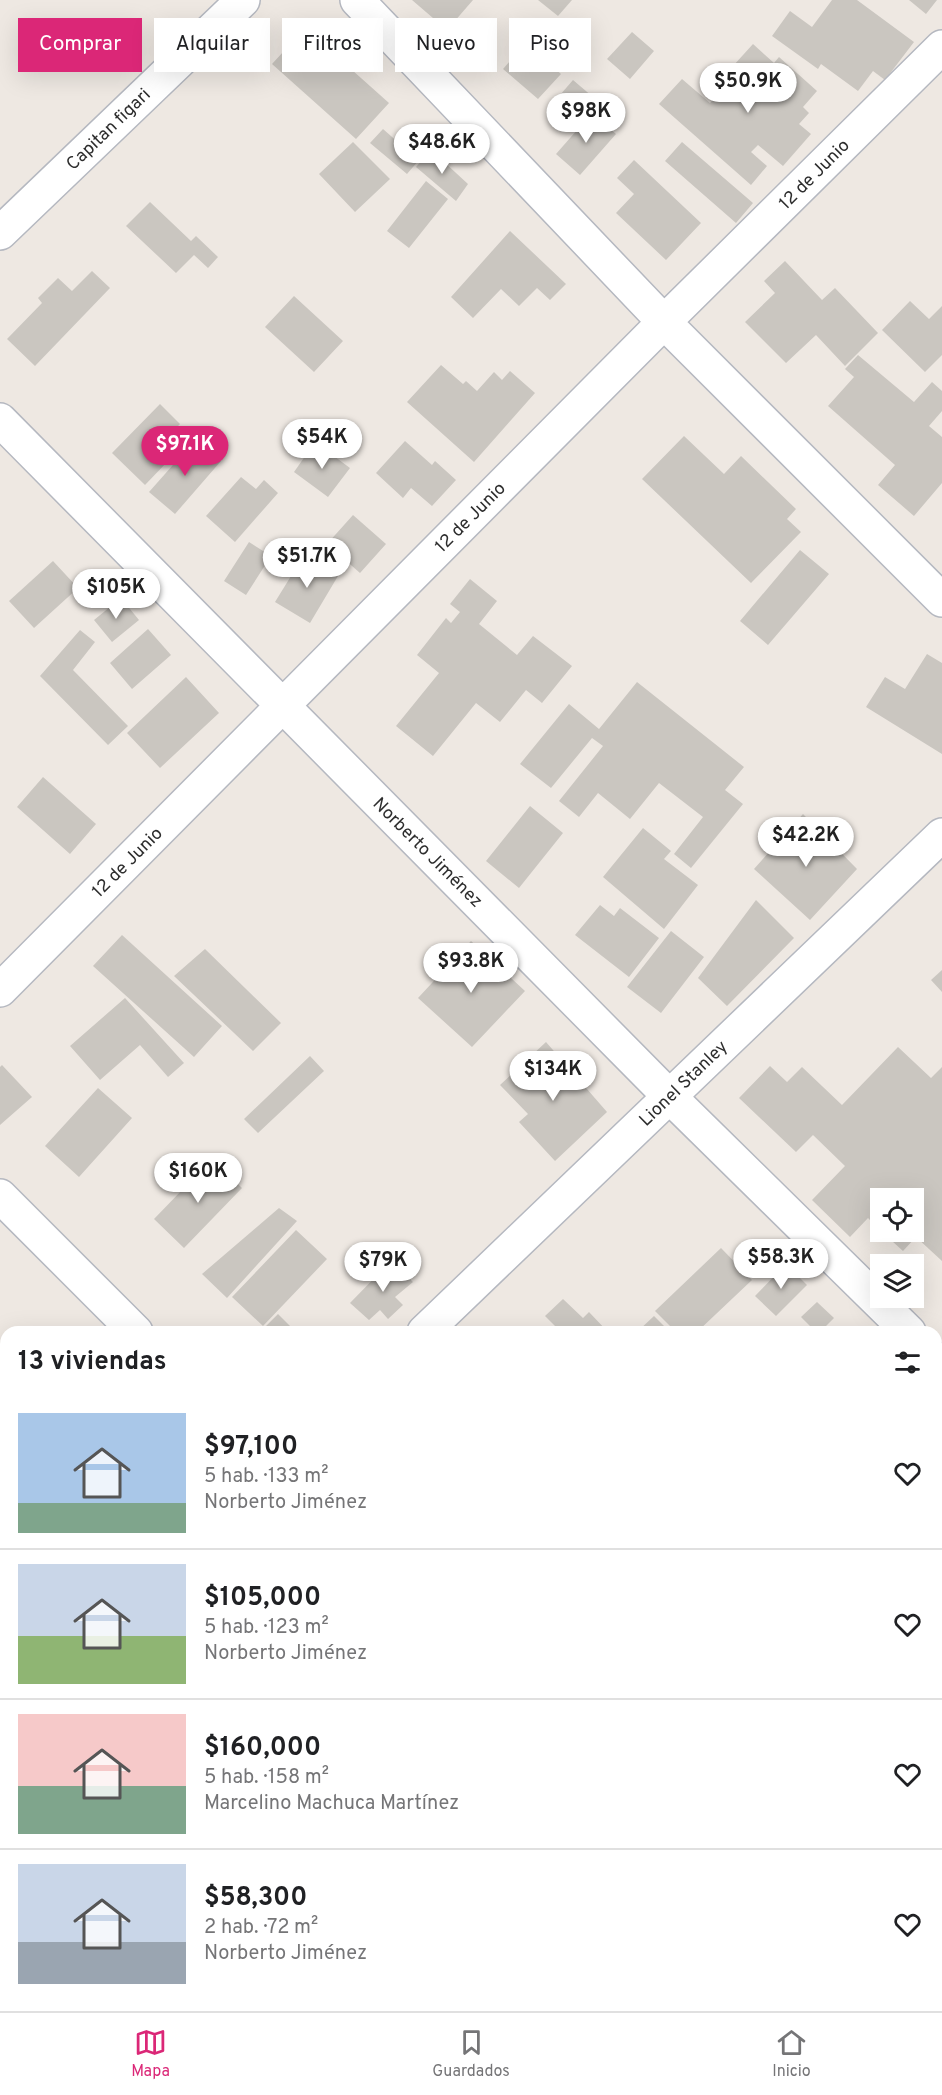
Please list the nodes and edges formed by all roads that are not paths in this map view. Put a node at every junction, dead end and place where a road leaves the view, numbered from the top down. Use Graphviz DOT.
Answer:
graph roads {
  1 [pos="243,0"];
  2 [pos="357,0"];
  3 [pos="942,47"];
  4 [pos="0,233"];
  5 [pos="664,322"];
  6 [pos="0,420"];
  7 [pos="942,600"];
  8 [pos="282,705"];
  9 [pos="942,835"];
  10 [pos="0,990"];
  11 [pos="669,1096"];
  12 [pos="0,1196"];
  13 [pos="130,1326"];
  14 [pos="430,1326"];
  15 [pos="903,1326"];
  1 -- 4 [label="street, Capitan figari"];
  2 -- 5 [label="street"];
  3 -- 5 [label="street, 12 de Junio"];
  5 -- 7 [label="street"];
  5 -- 8 [label="street, 12 de Junio"];
  6 -- 8 [label="street, Norberto Jiménez"];
  8 -- 10 [label="street, 12 de Junio"];
  8 -- 11 [label="street, Norberto Jiménez"];
  9 -- 11 [label="street, Lionel Stanley"];
  11 -- 14 [label="street, Lionel Stanley"];
  11 -- 15 [label="street, Norberto Jiménez"];
  12 -- 13 [label="street"];
}
